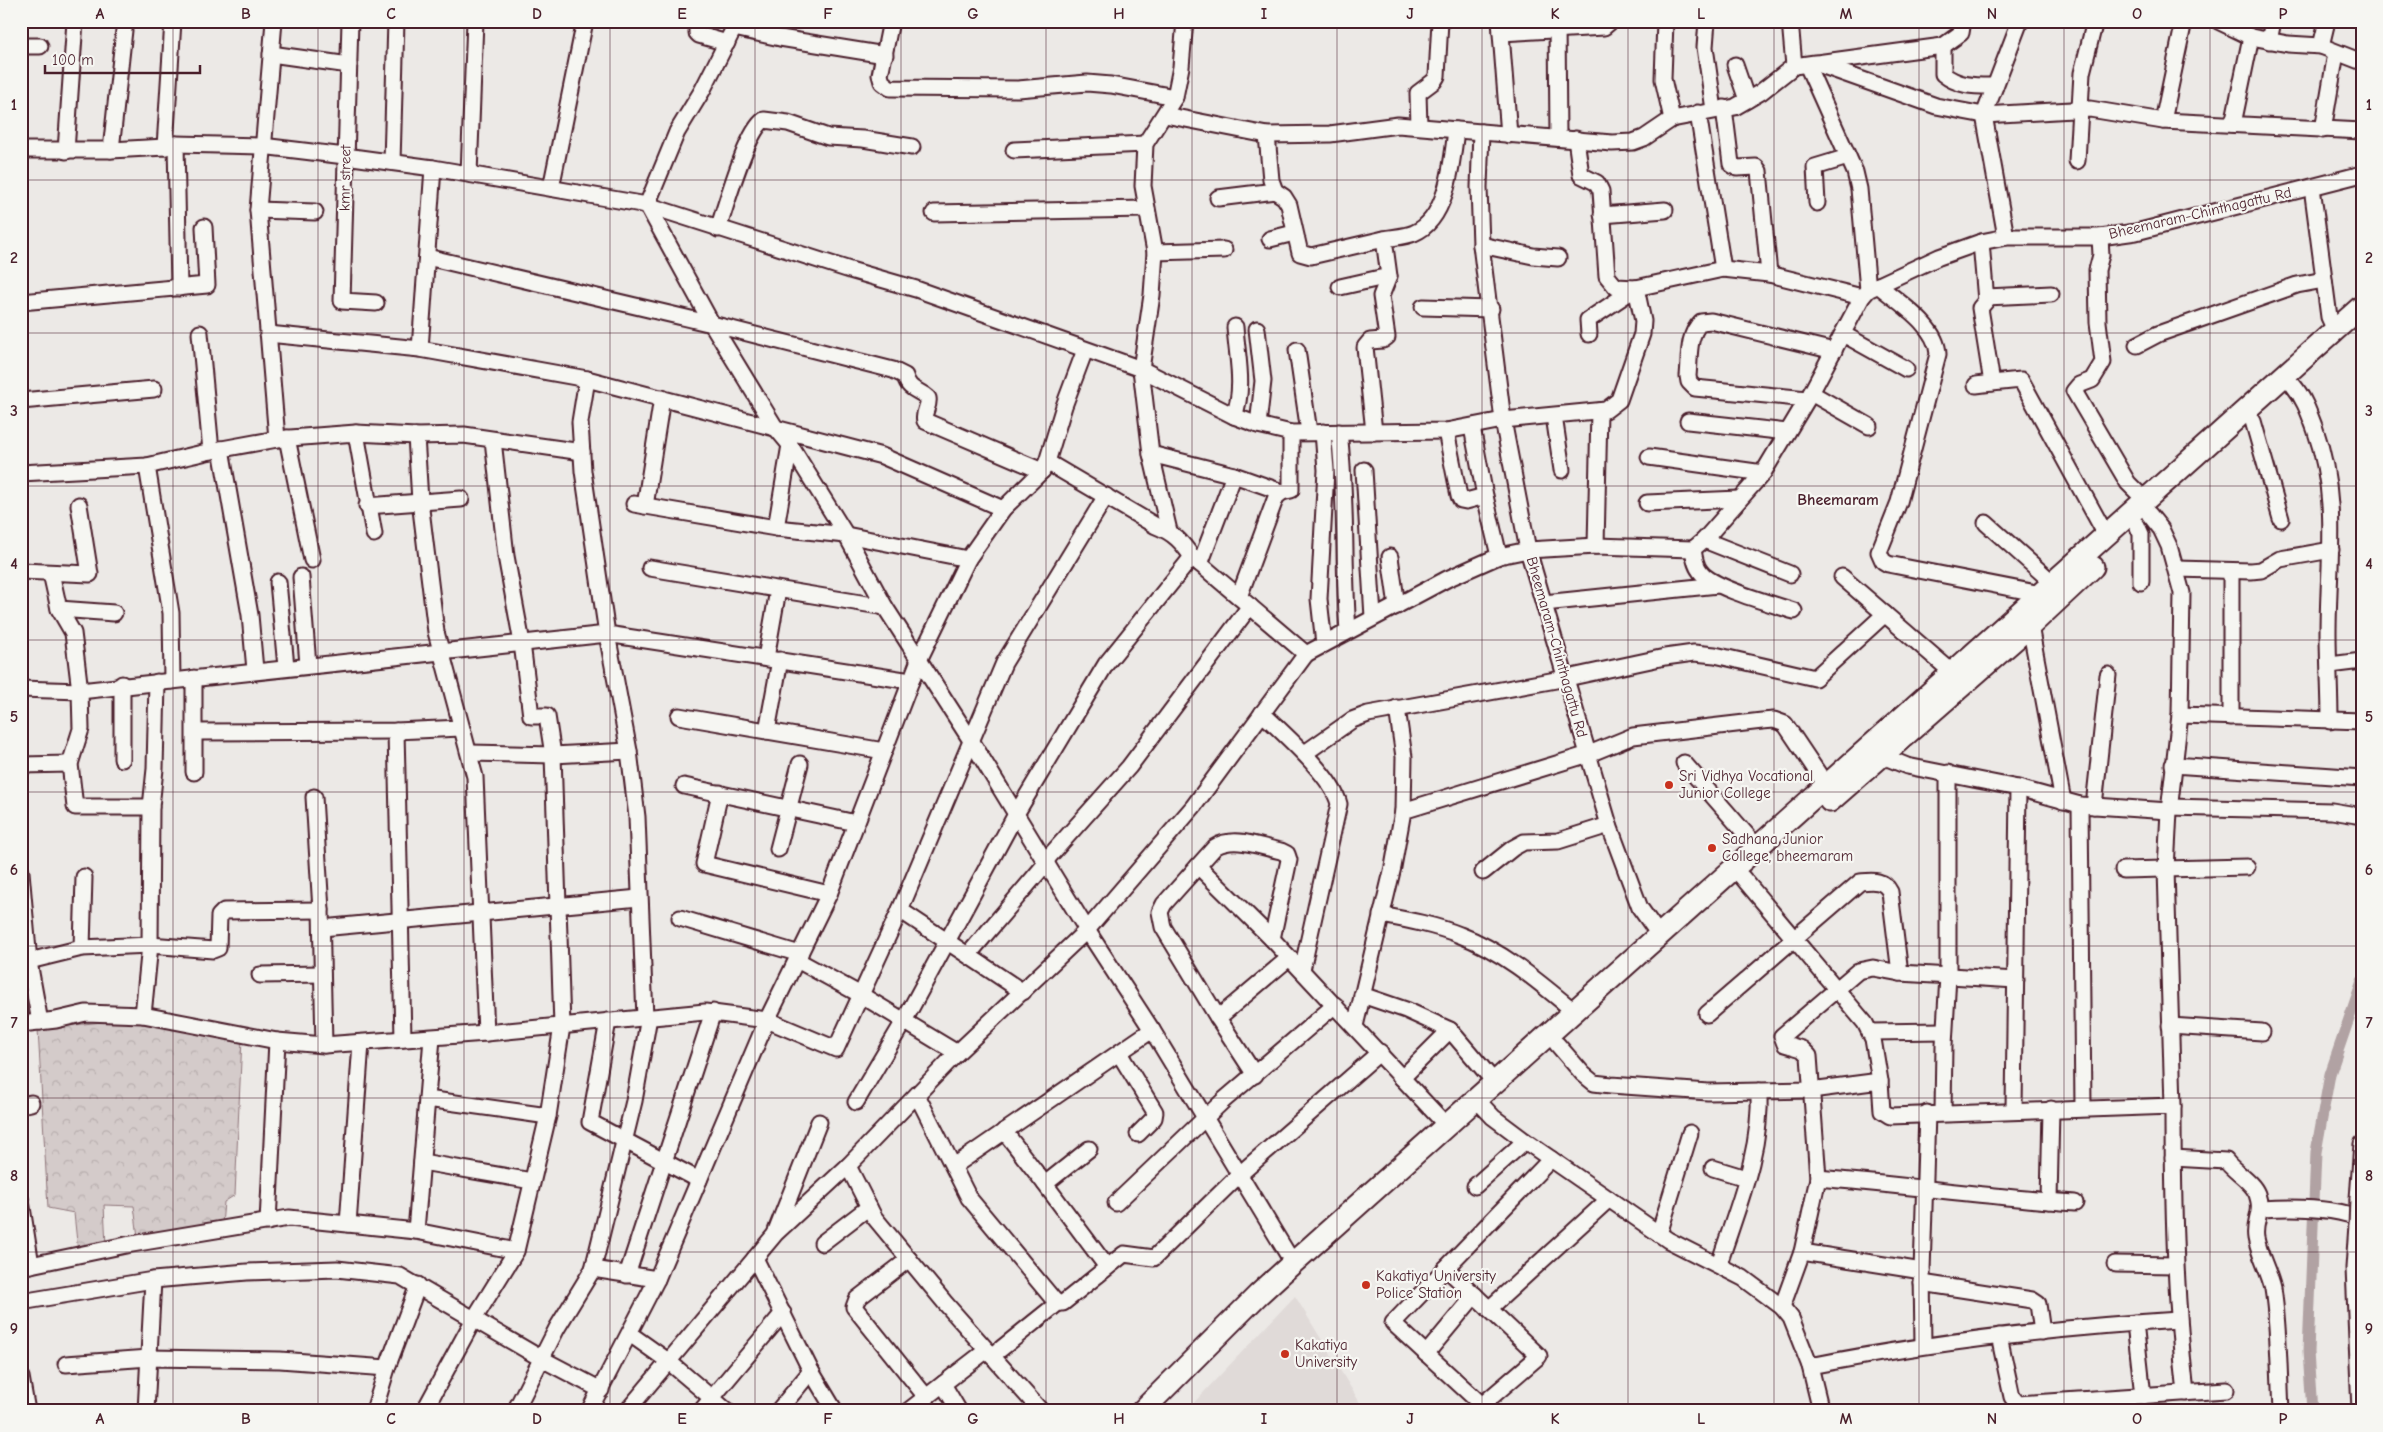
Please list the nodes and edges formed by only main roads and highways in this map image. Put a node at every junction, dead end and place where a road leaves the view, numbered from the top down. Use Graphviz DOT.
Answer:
graph roads {
  1 [pos="2362,306"];
  2 [pos="2362,323"];
  3 [pos="2144,513"];
  4 [pos="1875,752"];
  5 [pos="1481,1104"];
  6 [pos="1142,1411"];
  7 [pos="1157,1411"];
  1 -- 3 [label="highway"];
  2 -- 3 [label="highway"];
  3 -- 4 [label="highway"];
  3 -- 4 [label="highway"];
  4 -- 5 [label="highway"];
  4 -- 5 [label="highway"];
  5 -- 6 [label="highway"];
  5 -- 7 [label="highway"];
}
